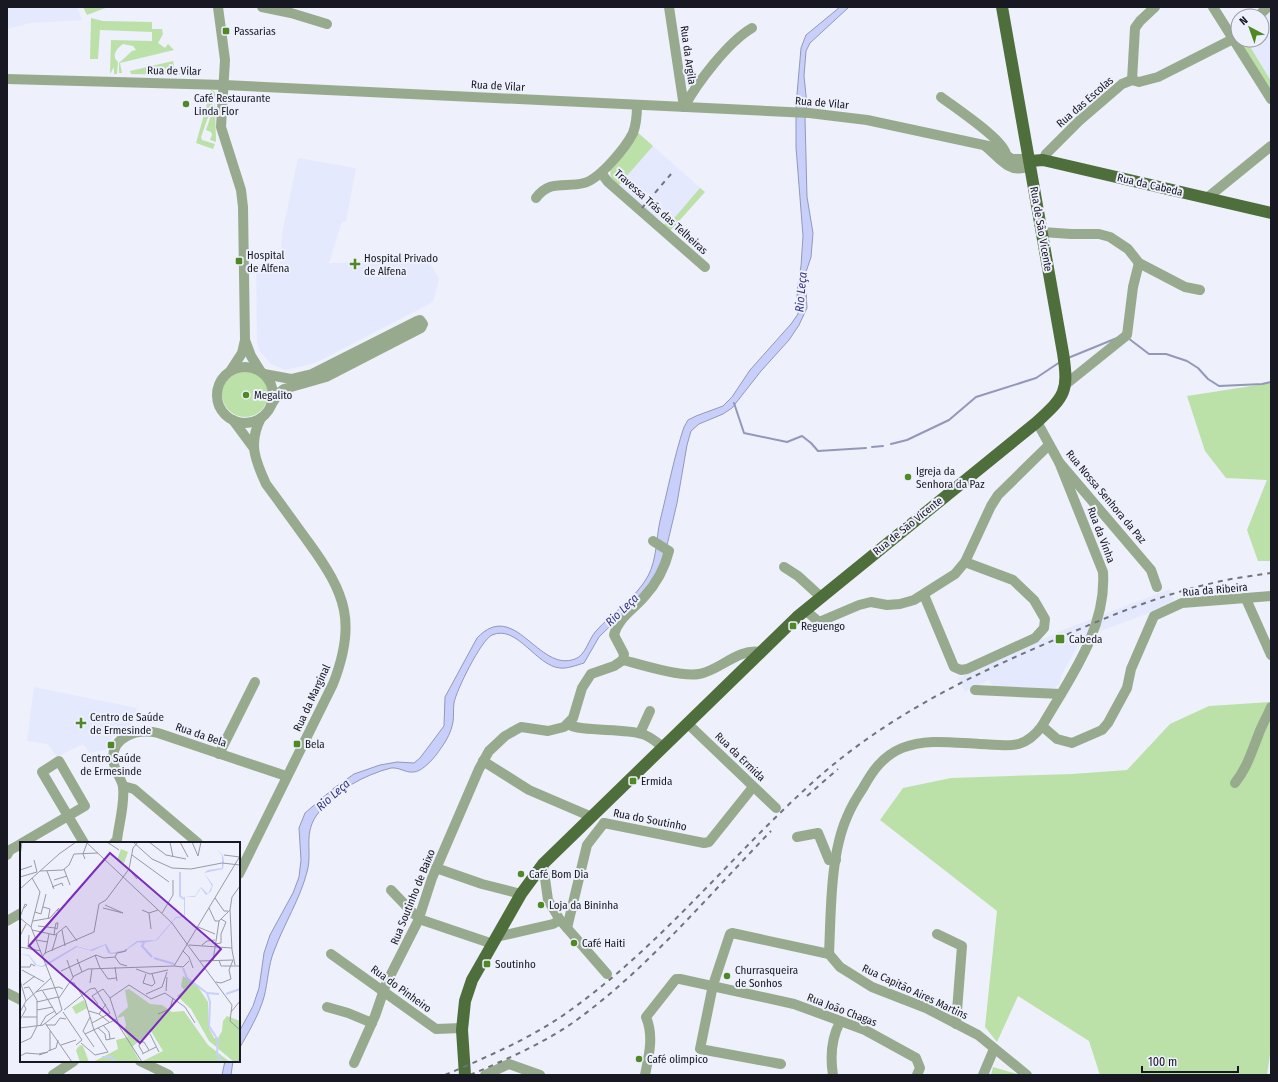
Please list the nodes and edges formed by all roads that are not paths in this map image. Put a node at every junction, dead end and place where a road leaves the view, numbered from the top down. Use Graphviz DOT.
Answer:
graph roads {
  1 [pos="218,7"];
  2 [pos="262,7"];
  3 [pos="669,7"];
  4 [pos="1002,7"];
  5 [pos="1155,7"];
  6 [pos="1213,7"];
  7 [pos="327,24"];
  8 [pos="752,28"];
  9 [pos="1230,30"];
  10 [pos="1230,40"];
  11 [pos="1241,48"];
  12 [pos="7,80"];
  13 [pos="1132,80"];
  14 [pos="224,85"];
  15 [pos="941,97"];
  16 [pos="1271,99"];
  17 [pos="637,105"];
  18 [pos="684,107"];
  19 [pos="985,146"];
  20 [pos="1271,146"];
  21 [pos="1006,155"];
  22 [pos="1042,160"];
  23 [pos="1030,161"];
  24 [pos="602,174"];
  25 [pos="536,198"];
  26 [pos="1206,198"];
  27 [pos="1271,213"];
  28 [pos="1042,232"];
  29 [pos="1139,263"];
  30 [pos="705,267"];
  31 [pos="1200,290"];
  32 [pos="245,340"];
  33 [pos="378,341"];
  34 [pos="355,362"];
  35 [pos="232,370"];
  36 [pos="263,373"];
  37 [pos="1066,384"];
  38 [pos="271,405"];
  39 [pos="261,418"];
  40 [pos="233,420"];
  41 [pos="1037,422"];
  42 [pos="1049,444"];
  43 [pos="253,447"];
  44 [pos="1059,462"];
  45 [pos="653,541"];
  46 [pos="965,562"];
  47 [pos="784,567"];
  48 [pos="1157,587"];
  49 [pos="924,595"];
  50 [pos="1271,596"];
  51 [pos="821,597"];
  52 [pos="1246,599"];
  53 [pos="805,610"];
  54 [pos="760,652"];
  55 [pos="1271,655"];
  56 [pos="623,660"];
  57 [pos="255,682"];
  58 [pos="975,690"];
  59 [pos="1060,694"];
  60 [pos="1271,707"];
  61 [pos="650,711"];
  62 [pos="688,723"];
  63 [pos="568,724"];
  64 [pos="1042,726"];
  65 [pos="640,733"];
  66 [pos="663,747"];
  67 [pos="219,754"];
  68 [pos="483,761"];
  69 [pos="286,776"];
  70 [pos="1235,783"];
  71 [pos="123,786"];
  72 [pos="754,787"];
  73 [pos="776,808"];
  74 [pos="593,815"];
  75 [pos="68,816"];
  76 [pos="604,823"];
  77 [pos="797,837"];
  78 [pos="24,842"];
  79 [pos="83,842"];
  80 [pos="117,842"];
  81 [pos="197,842"];
  82 [pos="20,844"];
  83 [pos="7,855"];
  84 [pos="836,860"];
  85 [pos="543,864"];
  86 [pos="436,868"];
  87 [pos="240,870"];
  88 [pos="391,890"];
  89 [pos="521,894"];
  90 [pos="20,914"];
  91 [pos="419,918"];
  92 [pos="560,920"];
  93 [pos="7,922"];
  94 [pos="567,928"];
  95 [pos="937,934"];
  96 [pos="495,940"];
  97 [pos="331,954"];
  98 [pos="829,954"];
  99 [pos="607,974"];
  100 [pos="713,985"];
  101 [pos="384,991"];
  102 [pos="327,1007"];
  103 [pos="840,1022"];
  104 [pos="372,1023"];
  105 [pos="956,1024"];
  106 [pos="462,1028"];
  107 [pos="994,1049"];
  108 [pos="72,1062"];
  109 [pos="150,1063"];
  110 [pos="354,1063"];
  111 [pos="781,1064"];
  112 [pos="53,1075"];
  113 [pos="170,1075"];
  114 [pos="465,1075"];
  115 [pos="485,1075"];
  116 [pos="540,1075"];
  117 [pos="645,1075"];
  118 [pos="833,1075"];
  119 [pos="917,1075"];
  120 [pos="982,1075"];
  121 [pos="1027,1075"];
  1 -- 14 [label="street"];
  2 -- 7 [label="street"];
  3 -- 18 [label="street, Rua da Argila"];
  4 -- 23 [label="main road, Rua de São Vicente"];
  5 -- 13 [label="street"];
  6 -- 9 [label="street"];
  8 -- 18 [label="street"];
  10 -- 13 [label="street, Rua das Escolas"];
  11 -- 16 [label="street"];
  12 -- 14 [label="street, Rua de Vilar"];
  13 -- 22 [label="street, Rua das Escolas"];
  14 -- 17 [label="street, Rua de Vilar"];
  14 -- 32 [label="street"];
  15 -- 21 [label="street"];
  17 -- 18 [label="street, Rua de Vilar"];
  17 -- 24 [label="street"];
  18 -- 19 [label="street, Rua de Vilar"];
  19 -- 21 [label="street, Rua de Vilar"];
  19 -- 23 [label="street, Rua de Vilar"];
  20 -- 26 [label="street"];
  21 -- 23 [label="street, Rua de Vilar"];
  22 -- 23 [label="main road, Rua da Cabeda"];
  22 -- 26 [label="main road, Rua da Cabeda"];
  23 -- 28 [label="main road, Rua de São Vicente"];
  24 -- 25 [label="street"];
  24 -- 30 [label="street, Travessa Trás das Telheiras"];
  26 -- 27 [label="main road, Rua da Cabeda"];
  28 -- 29 [label="street"];
  28 -- 37 [label="main road, Rua de São Vicente"];
  29 -- 31 [label="street"];
  29 -- 37 [label="street"];
  32 -- 35 [label="street"];
  32 -- 36 [label="street"];
  33 -- 34 [label="street"];
  33 -- 34 [label="street"];
  33 -- 36 [label="street"];
  34 -- 38 [label="street"];
  35 -- 36 [label="street"];
  35 -- 40 [label="street"];
  36 -- 38 [label="street"];
  37 -- 41 [label="main road, Rua de São Vicente"];
  38 -- 39 [label="street"];
  39 -- 40 [label="street"];
  39 -- 43 [label="street, Rua da Marginal"];
  40 -- 43 [label="street, Rua da Marginal"];
  41 -- 42 [label="street, Rua Nossa Senhora da Paz"];
  41 -- 51 [label="main road, Rua de São Vicente"];
  42 -- 44 [label="street, Rua Nossa Senhora da Paz"];
  42 -- 46 [label="street"];
  43 -- 69 [label="street, Rua da Marginal"];
  44 -- 48 [label="street, Rua Nossa Senhora da Paz"];
  44 -- 59 [label="street, Rua da Vinha"];
  45 -- 56 [label="street"];
  46 -- 49 [label="street"];
  46 -- 49 [label="street"];
  47 -- 51 [label="street"];
  49 -- 53 [label="street"];
  50 -- 52 [label="street, Rua da Ribeira"];
  51 -- 53 [label="main road, Rua de São Vicente"];
  52 -- 55 [label="street"];
  52 -- 64 [label="street, Rua da Ribeira"];
  53 -- 54 [label="main road, Rua de São Vicente"];
  54 -- 56 [label="street"];
  54 -- 62 [label="main road, Rua de São Vicente"];
  56 -- 63 [label="street"];
  57 -- 67 [label="street"];
  58 -- 59 [label="street"];
  59 -- 64 [label="street, Rua da Vinha"];
  60 -- 70 [label="street"];
  61 -- 65 [label="street"];
  62 -- 66 [label="main road, Rua de São Vicente"];
  62 -- 72 [label="street, Rua da Ermida"];
  63 -- 65 [label="street"];
  63 -- 68 [label="street, Rua Soutinho de Baixo"];
  64 -- 84 [label="street"];
  65 -- 66 [label="street"];
  66 -- 74 [label="main road, Rua de São Vicente"];
  67 -- 69 [label="street, Rua da Bela"];
  67 -- 71 [label="street, Rua da Bela"];
  68 -- 74 [label="street"];
  68 -- 86 [label="street, Rua Soutinho de Baixo"];
  69 -- 87 [label="street, Rua da Marginal"];
  71 -- 80 [label="street"];
  71 -- 81 [label="street"];
  72 -- 73 [label="street, Rua da Ermida"];
  72 -- 76 [label="street, Rua do Soutinho"];
  74 -- 76 [label="street"];
  74 -- 85 [label="main road, Rua de São Vicente"];
  75 -- 75 [label="street"];
  75 -- 78 [label="street"];
  75 -- 79 [label="street"];
  76 -- 94 [label="street, Rua do Soutinho"];
  77 -- 84 [label="street"];
  82 -- 83 [label="street"];
  84 -- 98 [label="street"];
  85 -- 89 [label="main road, Rua de São Vicente"];
  85 -- 92 [label="street"];
  86 -- 89 [label="street"];
  86 -- 91 [label="street, Rua Soutinho de Baixo"];
  88 -- 91 [label="street"];
  89 -- 96 [label="main road, Rua de São Vicente"];
  90 -- 93 [label="street"];
  91 -- 96 [label="street"];
  91 -- 101 [label="street, Rua Soutinho de Baixo"];
  92 -- 94 [label="street"];
  92 -- 96 [label="street"];
  94 -- 99 [label="street"];
  95 -- 105 [label="street"];
  96 -- 106 [label="main road, Rua de São Vicente"];
  97 -- 101 [label="street, Rua do Pinheiro"];
  98 -- 100 [label="street"];
  98 -- 105 [label="street, Rua Capitão Aires Martins"];
  100 -- 103 [label="street, Rua João Chagas"];
  100 -- 111 [label="street"];
  100 -- 117 [label="street"];
  101 -- 104 [label="street, Rua Soutinho de Baixo"];
  101 -- 106 [label="street, Rua do Pinheiro"];
  102 -- 104 [label="street"];
  103 -- 118 [label="street"];
  103 -- 119 [label="street, Rua João Chagas"];
  104 -- 110 [label="street, Rua Soutinho de Baixo"];
  105 -- 107 [label="street, Rua Capitão Aires Martins"];
  106 -- 114 [label="main road, Rua de São Vicente"];
  107 -- 120 [label="street"];
  107 -- 121 [label="street, Rua Capitão Aires Martins"];
  108 -- 112 [label="street"];
  109 -- 113 [label="street"];
  115 -- 116 [label="street"];
}
